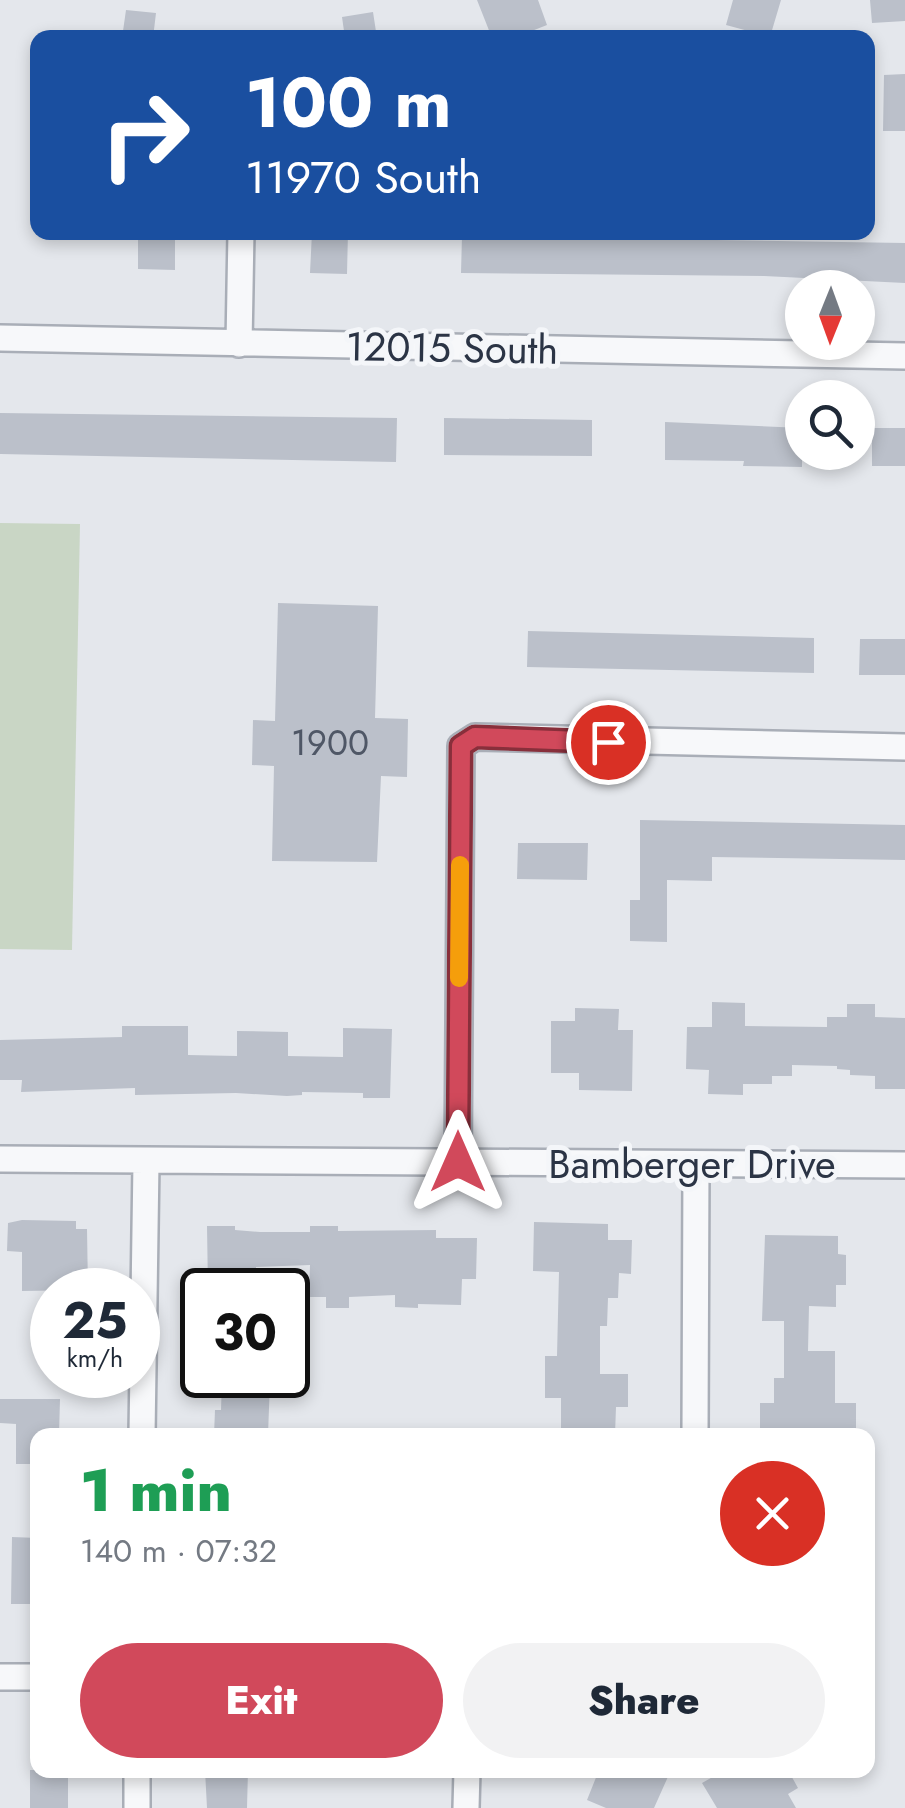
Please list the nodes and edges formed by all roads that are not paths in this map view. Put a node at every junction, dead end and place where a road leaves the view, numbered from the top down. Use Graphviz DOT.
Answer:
graph roads {
  1 [pos="240,240"];
  2 [pos="0,338"];
  3 [pos="238,344"];
  4 [pos="905,356"];
  5 [pos="905,746"];
  6 [pos="0,1158"];
  7 [pos="146,1162"];
  8 [pos="458,1162"];
  9 [pos="696,1164"];
  10 [pos="905,1166"];
  11 [pos="142,1428"];
  12 [pos="695,1428"];
  13 [pos="0,1677"];
  14 [pos="30,1677"];
  15 [pos="137,1778"];
  16 [pos="467,1778"];
  17 [pos="136,1808"];
  18 [pos="466,1808"];
  1 -- 3 [label="street"];
  2 -- 3 [label="street, 12015 South"];
  3 -- 4 [label="street, 12015 South"];
  5 -- 8 [label="street"];
  6 -- 7 [label="street, Bamberger Drive"];
  7 -- 8 [label="street, Bamberger Drive"];
  7 -- 11 [label="street"];
  8 -- 9 [label="street, Bamberger Drive"];
  9 -- 10 [label="street, Bamberger Drive"];
  9 -- 12 [label="street"];
  13 -- 14 [label="street"];
  15 -- 17 [label="street"];
  16 -- 18 [label="street"];
}
